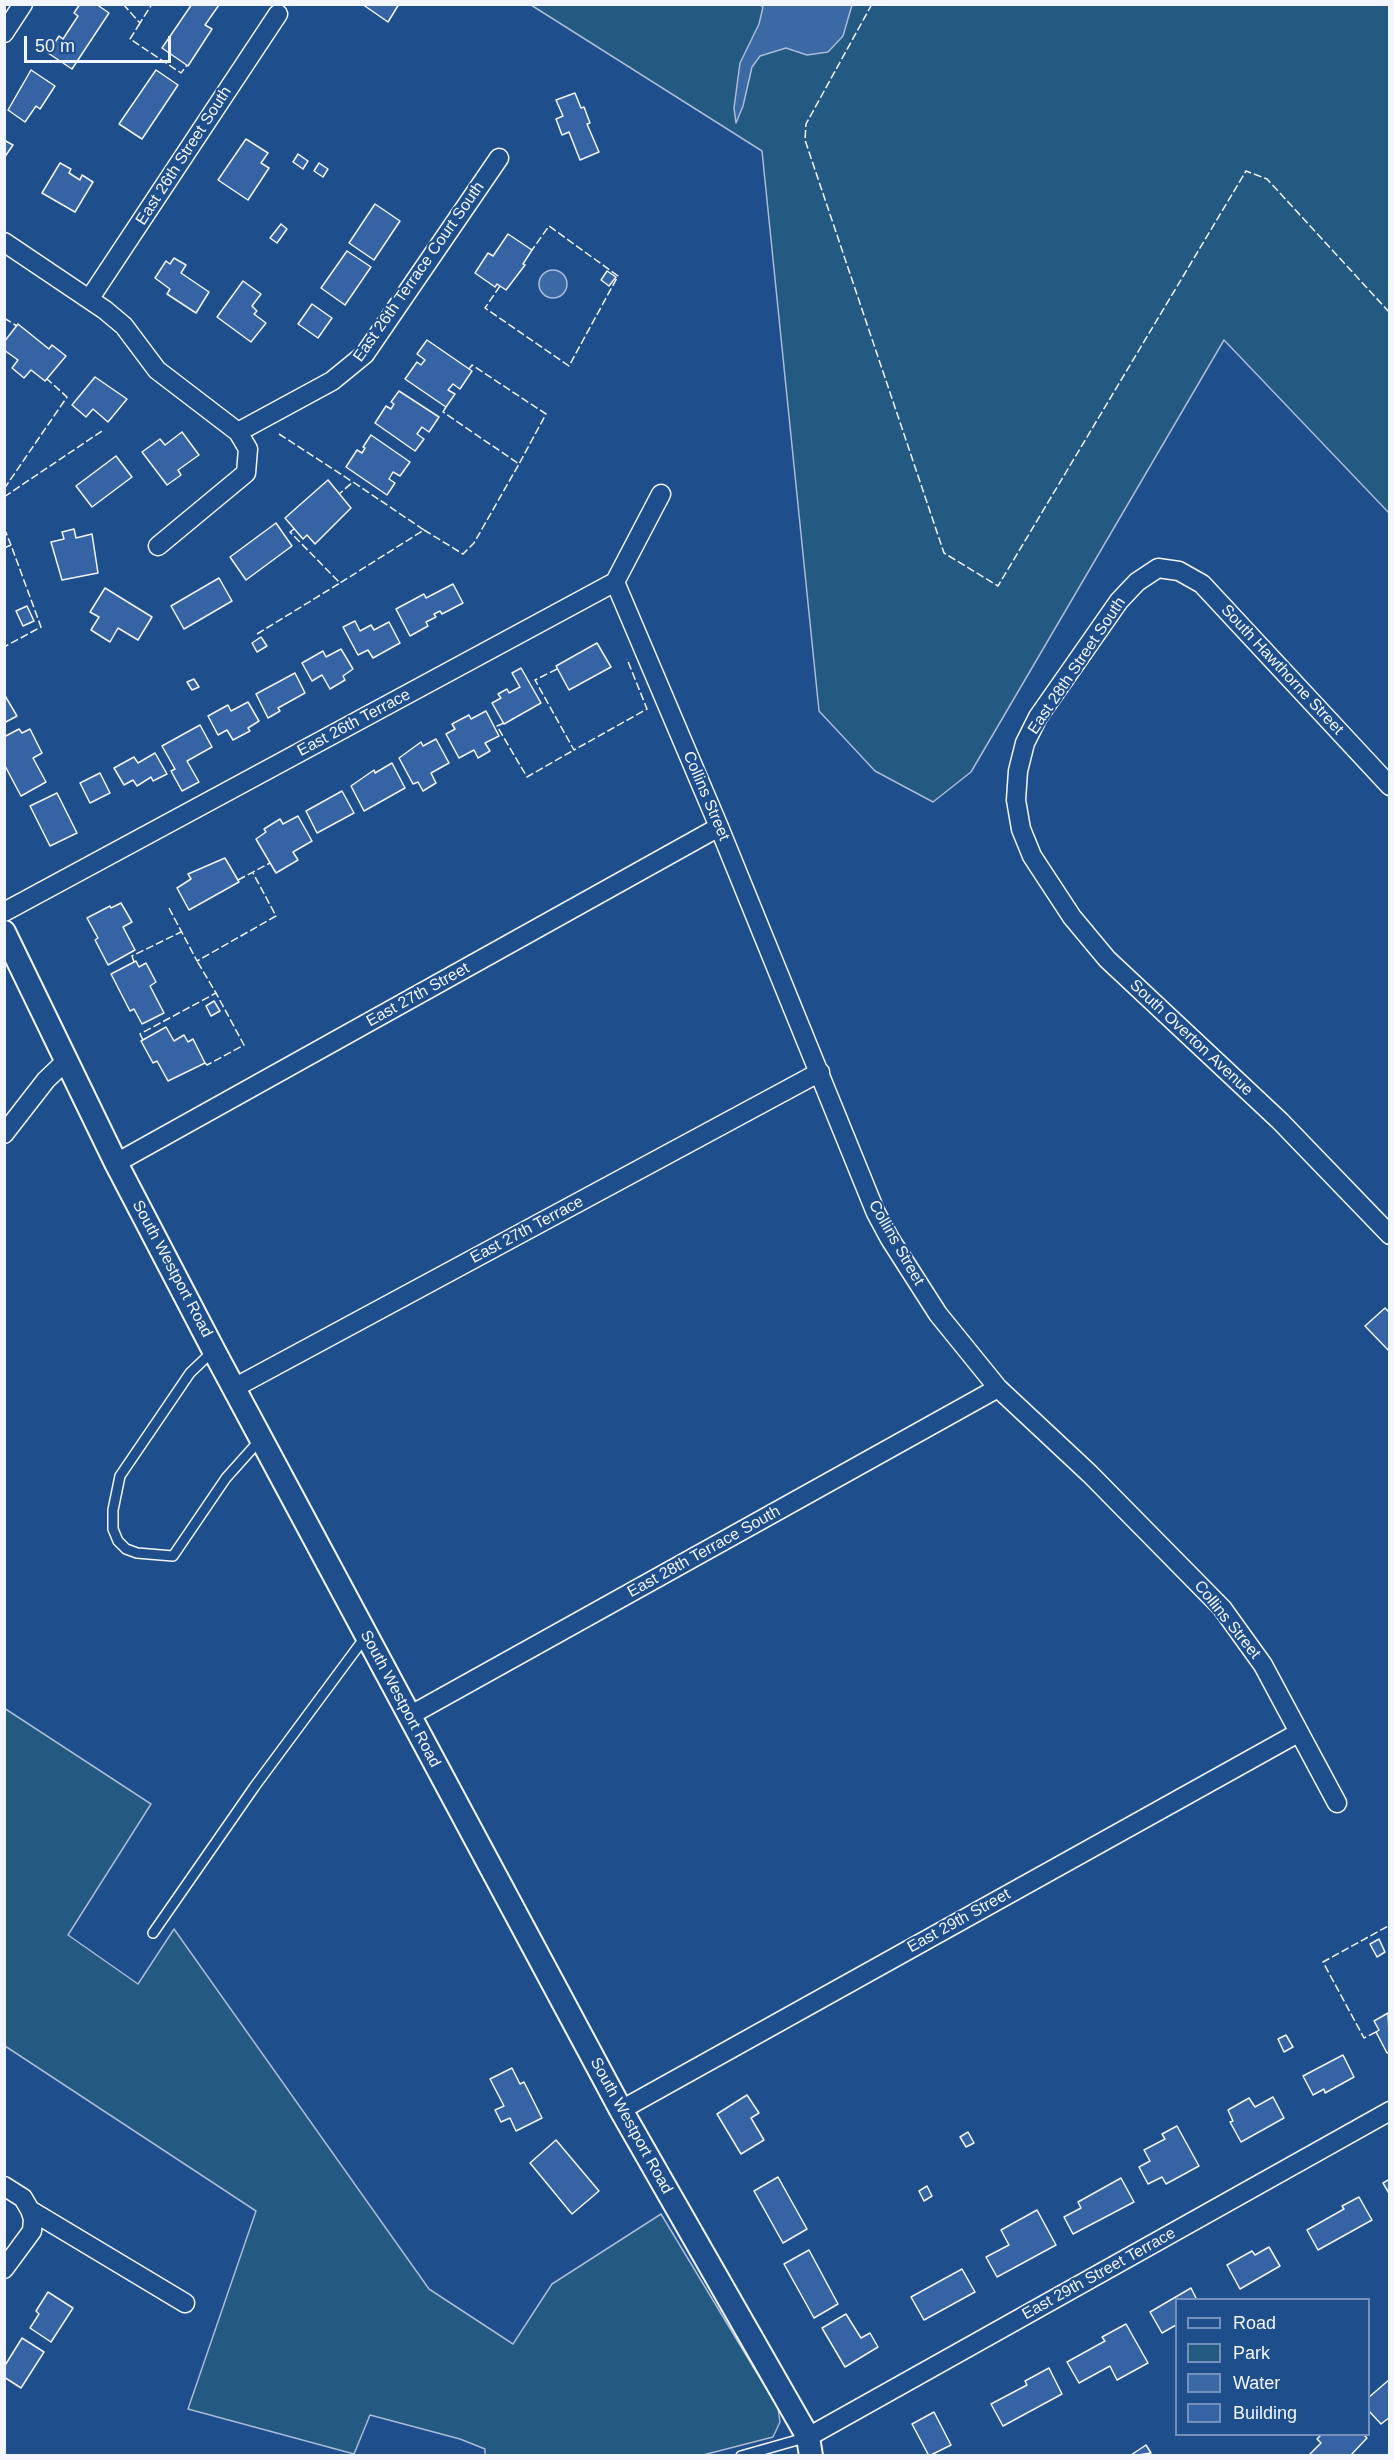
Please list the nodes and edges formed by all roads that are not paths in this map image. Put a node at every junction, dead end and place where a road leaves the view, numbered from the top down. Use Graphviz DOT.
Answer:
graph roads {
  1 [pos="23,4"];
  2 [pos="278,14"];
  3 [pos="4,33"];
  4 [pos="499,158"];
  5 [pos="4,242"];
  6 [pos="90,298"];
  7 [pos="238,432"];
  8 [pos="661,494"];
  9 [pos="158,546"];
  10 [pos="1164,569"];
  11 [pos="615,582"];
  12 [pos="1389,786"];
  13 [pos="1020,820"];
  14 [pos="719,827"];
  15 [pos="4,912"];
  16 [pos="4,932"];
  17 [pos="67,1060"];
  18 [pos="820,1072"];
  19 [pos="4,1134"];
  20 [pos="116,1162"];
  21 [pos="1389,1235"];
  22 [pos="214,1350"];
  23 [pos="234,1388"];
  24 [pos="999,1388"];
  25 [pos="261,1439"];
  26 [pos="366,1636"];
  27 [pos="409,1716"];
  28 [pos="1298,1732"];
  29 [pos="1337,1803"];
  30 [pos="153,1933"];
  31 [pos="621,2110"];
  32 [pos="1389,2111"];
  33 [pos="4,2186"];
  34 [pos="30,2210"];
  35 [pos="4,2269"];
  36 [pos="185,2303"];
  37 [pos="809,2446"];
  38 [pos="741,2456"];
  1 -- 3 [label="street"];
  2 -- 6 [label="street, East 26th Street South"];
  4 -- 7 [label="street, East 26th Terrace Court South"];
  5 -- 6 [label="street"];
  6 -- 7 [label="street"];
  7 -- 9 [label="street"];
  8 -- 11 [label="street"];
  10 -- 12 [label="street, South Hawthorne Street"];
  10 -- 13 [label="street, East 28th Street South"];
  11 -- 14 [label="street, Collins Street"];
  11 -- 15 [label="street, East 26th Terrace"];
  13 -- 21 [label="street, South Overton Avenue"];
  14 -- 18 [label="street, Collins Street"];
  14 -- 20 [label="street, East 27th Street"];
  16 -- 17 [label="street, South Westport Road"];
  17 -- 19 [label="street"];
  17 -- 20 [label="street, South Westport Road"];
  18 -- 23 [label="street, East 27th Terrace"];
  18 -- 24 [label="street, Collins Street"];
  20 -- 22 [label="street, South Westport Road"];
  22 -- 23 [label="street, South Westport Road"];
  22 -- 25 [label="lane"];
  23 -- 25 [label="street, South Westport Road"];
  24 -- 27 [label="street, East 28th Terrace South"];
  24 -- 28 [label="street, Collins Street"];
  25 -- 26 [label="street, South Westport Road"];
  26 -- 27 [label="street, South Westport Road"];
  26 -- 30 [label="lane"];
  27 -- 31 [label="street, South Westport Road"];
  28 -- 29 [label="street, Collins Street"];
  28 -- 31 [label="street, East 29th Street"];
  31 -- 37 [label="street, South Westport Road"];
  32 -- 37 [label="street, East 29th Street Terrace"];
  33 -- 34 [label="street"];
  34 -- 35 [label="street"];
  34 -- 36 [label="street"];
  37 -- 38 [label="lane"];
}
